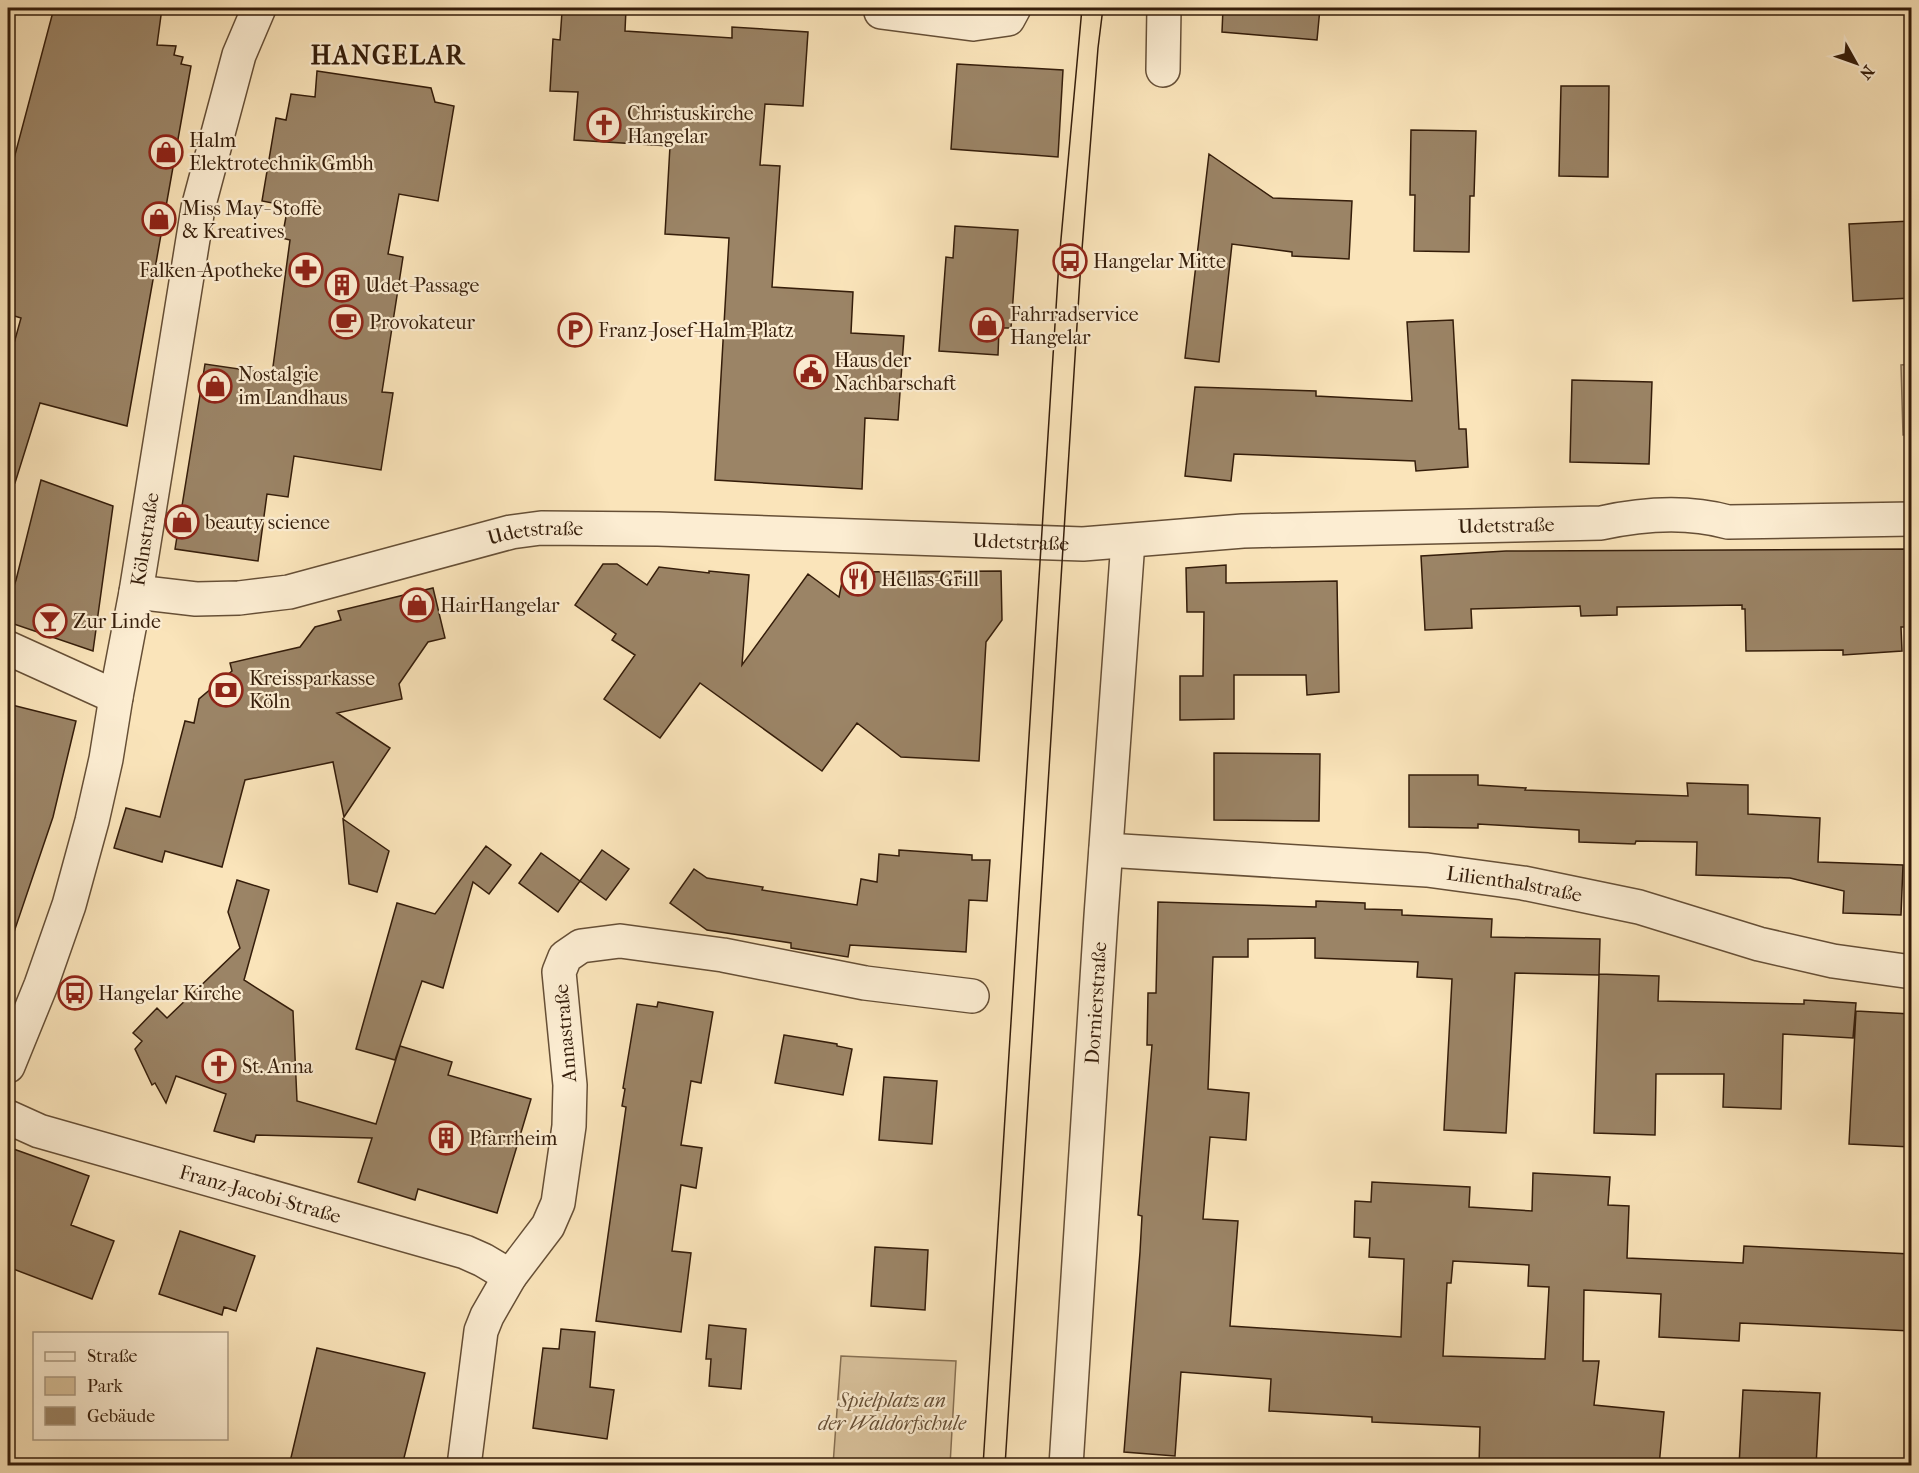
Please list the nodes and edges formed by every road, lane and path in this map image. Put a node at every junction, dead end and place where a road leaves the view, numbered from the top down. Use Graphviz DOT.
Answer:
graph roads {
  1 [pos="259,8"];
  2 [pos="1014,8"];
  3 [pos="1164,8"];
  4 [pos="881,12"];
  5 [pos="1163,70"];
  6 [pos="1911,519"];
  7 [pos="1128,541"];
  8 [pos="136,592"];
  9 [pos="8,648"];
  10 [pos="116,697"];
  11 [pos="1106,850"];
  12 [pos="1911,972"];
  13 [pos="972,996"];
  14 [pos="8,1066"];
  15 [pos="8,1117"];
  16 [pos="510,1276"];
  17 [pos="464,1466"];
  18 [pos="1066,1466"];
  1 -- 8 [label="street, Kölnstraße"];
  2 -- 4 [label="street"];
  3 -- 5 [label="street"];
  6 -- 7 [label="street, Udetstraße"];
  7 -- 8 [label="street, Udetstraße"];
  7 -- 11 [label="street, Dornierstraße"];
  8 -- 10 [label="street, Kölnstraße"];
  9 -- 10 [label="street"];
  10 -- 14 [label="street, Kölnstraße"];
  11 -- 12 [label="street, Lilienthalstraße"];
  11 -- 18 [label="street, Dornierstraße"];
  13 -- 16 [label="street, Annastraße"];
  15 -- 16 [label="street, Franz-Jacobi-Straße"];
  16 -- 17 [label="street, Annastraße"];
}
